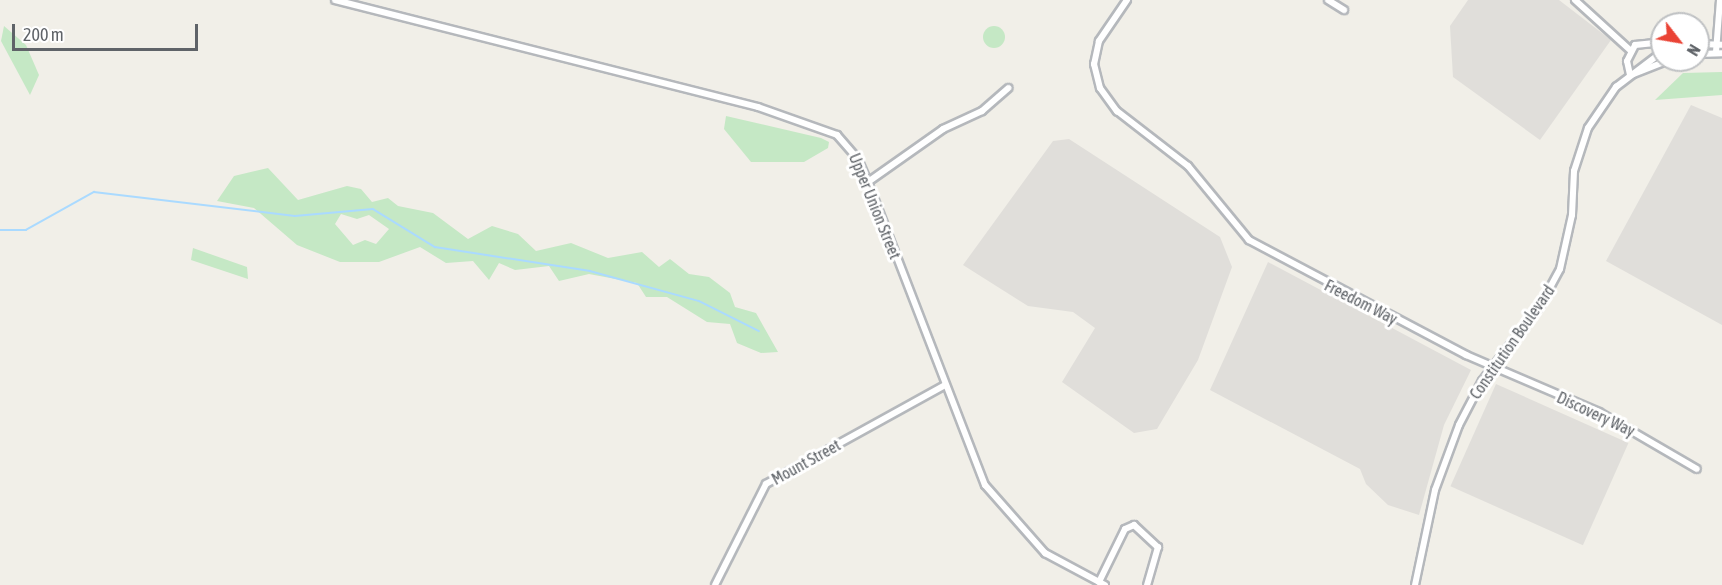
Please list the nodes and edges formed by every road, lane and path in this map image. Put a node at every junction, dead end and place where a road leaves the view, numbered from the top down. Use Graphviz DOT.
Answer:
graph roads {
  1 [pos="335,0"];
  2 [pos="1127,0"];
  3 [pos="1328,0"];
  4 [pos="1575,0"];
  5 [pos="1720,0"];
  6 [pos="1344,10"];
  7 [pos="1650,41"];
  8 [pos="1719,45"];
  9 [pos="1631,51"];
  10 [pos="1719,53"];
  11 [pos="1650,61"];
  12 [pos="1650,68"];
  13 [pos="1630,75"];
  14 [pos="1008,88"];
  15 [pos="868,182"];
  16 [pos="1491,367"];
  17 [pos="945,385"];
  18 [pos="1697,469"];
  19 [pos="1102,584"];
  20 [pos="716,585"];
  21 [pos="1147,585"];
  22 [pos="1415,585"];
  1 -- 15 [label="street, Upper Union Street"];
  2 -- 16 [label="street, Freedom Way"];
  3 -- 6 [label="street"];
  4 -- 9 [label="street"];
  5 -- 8 [label="street"];
  7 -- 9 [label="street"];
  8 -- 10 [label="street"];
  9 -- 13 [label="street"];
  11 -- 13 [label="street, Constitution Boulevard"];
  12 -- 13 [label="street, Constitution Boulevard"];
  13 -- 16 [label="street, Constitution Boulevard"];
  14 -- 15 [label="street"];
  15 -- 17 [label="street, Upper Union Street"];
  16 -- 18 [label="street, Discovery Way"];
  16 -- 22 [label="street, Constitution Boulevard"];
  17 -- 19 [label="street, Upper Union Street"];
  17 -- 20 [label="street, Mount Street"];
  19 -- 21 [label="street"];
}
